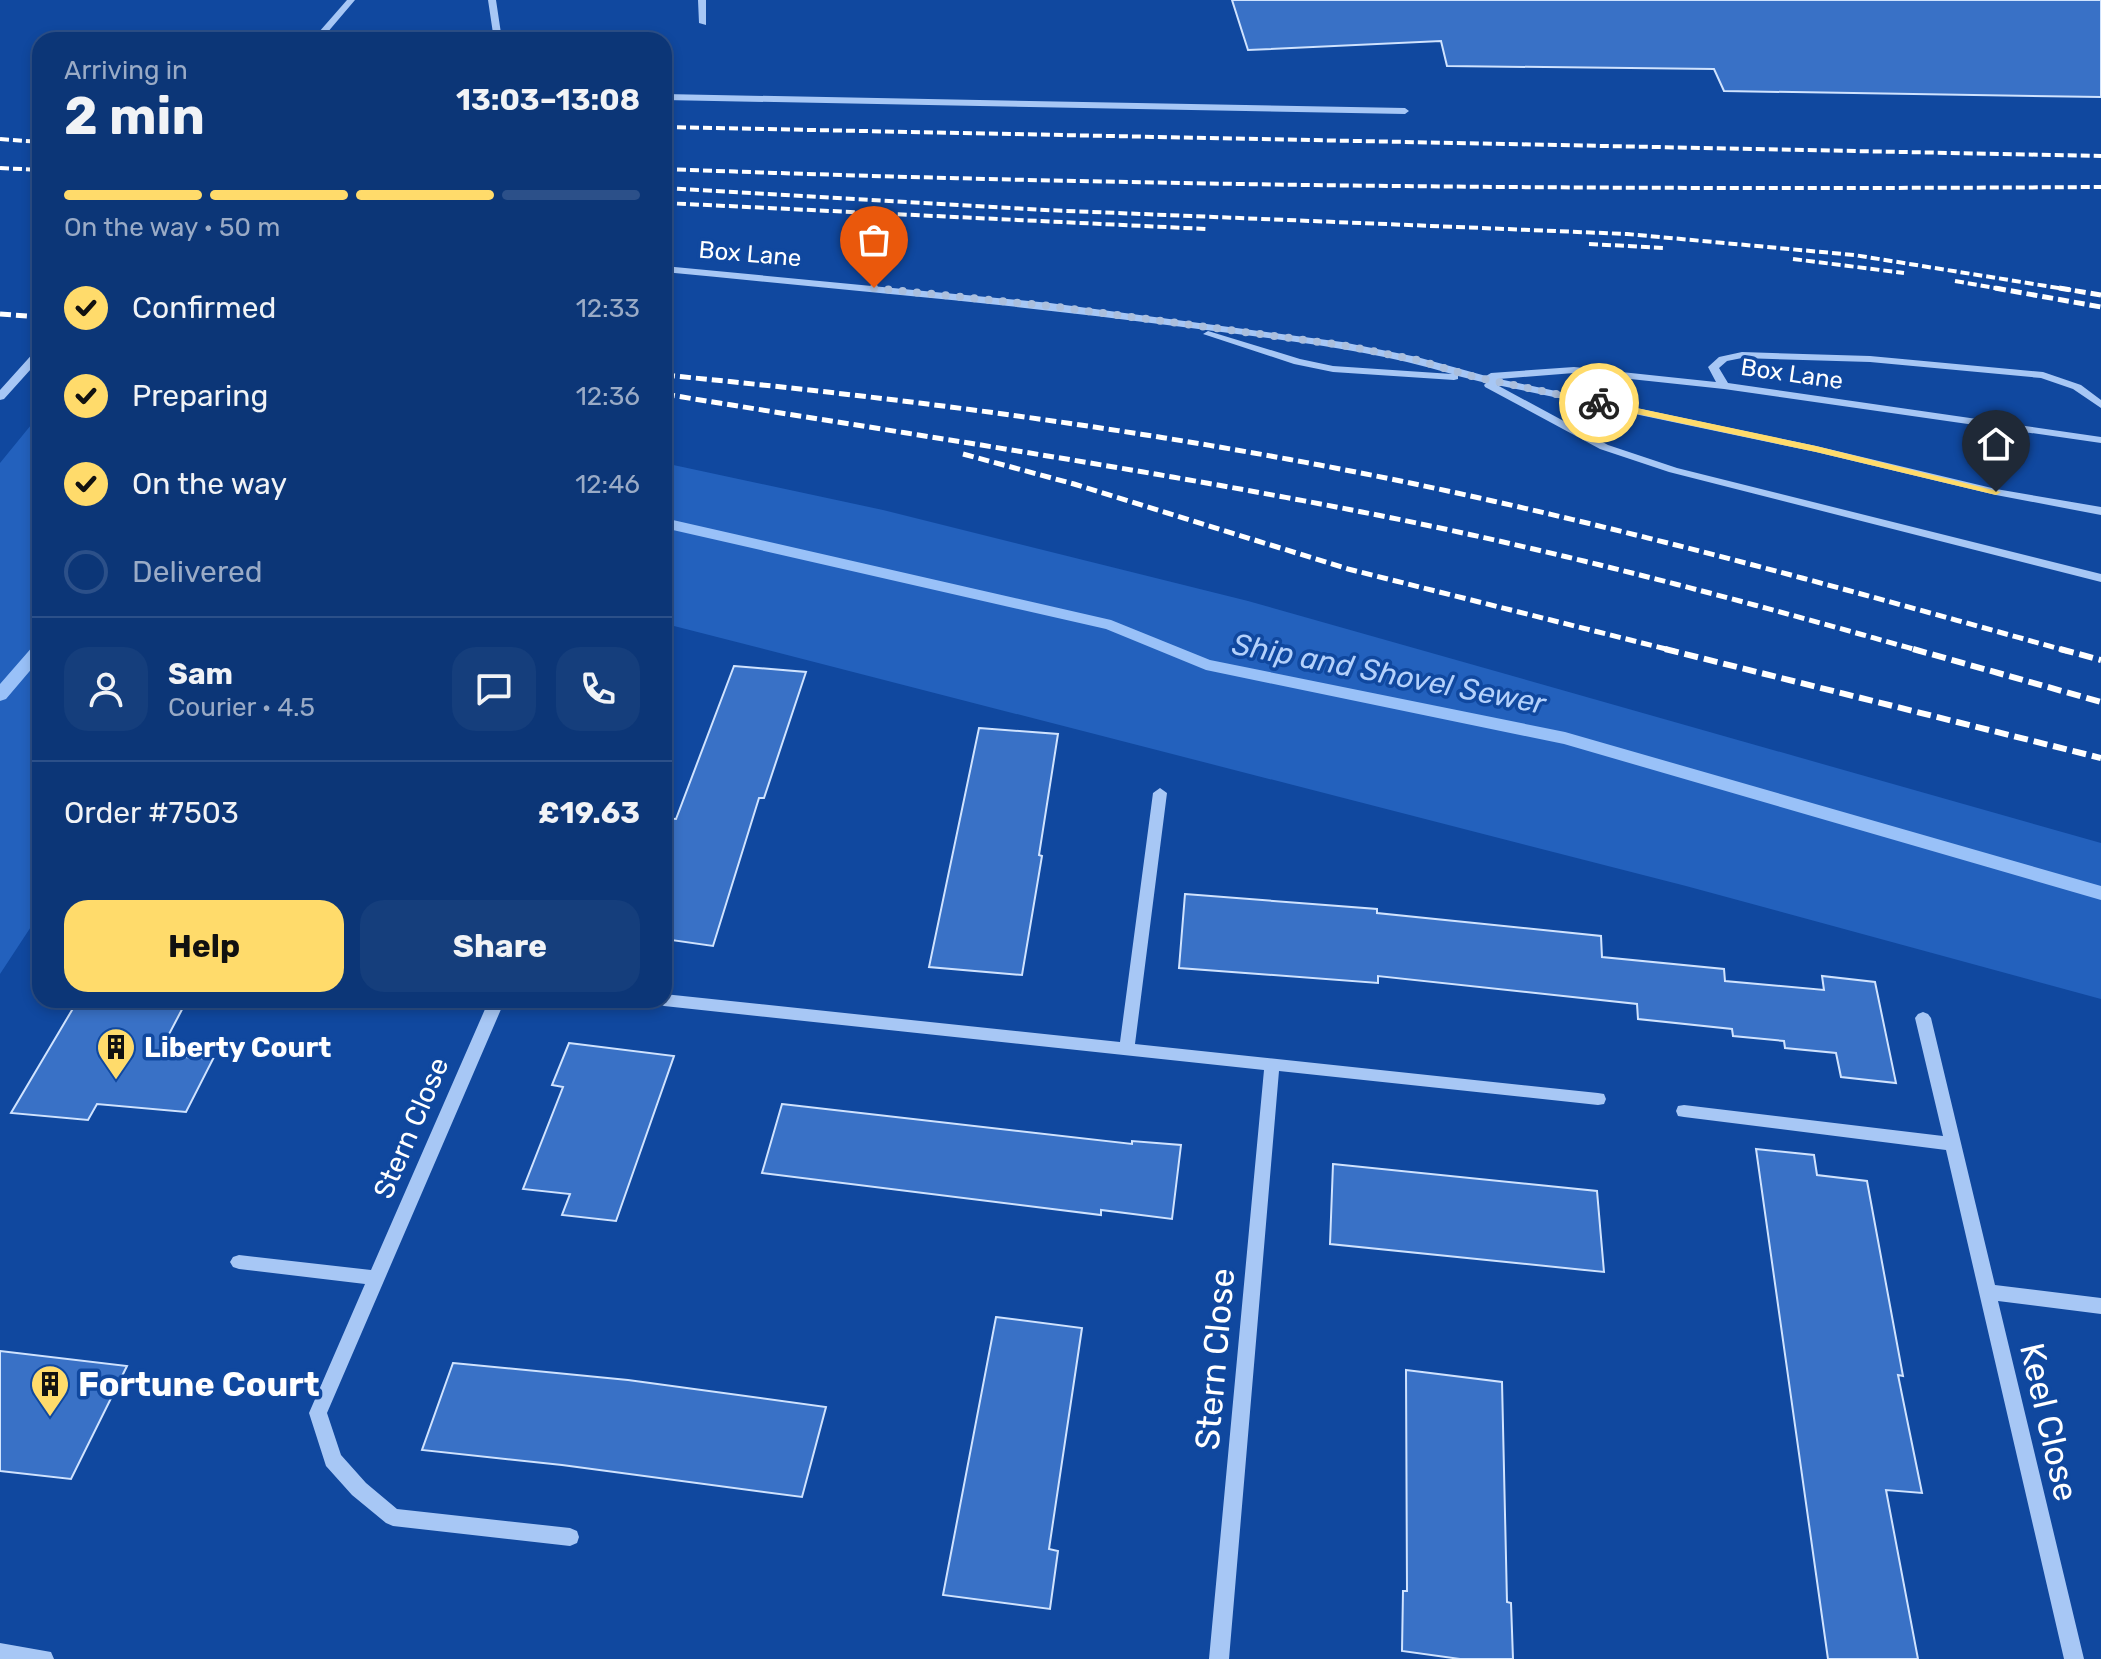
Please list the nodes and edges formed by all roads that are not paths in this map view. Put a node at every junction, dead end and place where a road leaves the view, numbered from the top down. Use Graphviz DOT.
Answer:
graph roads {
  1 [pos="351,0"];
  2 [pos="492,0"];
  3 [pos="702,0"];
  4 [pos="703,23"];
  5 [pos="323,32"];
  6 [pos="497,32"];
  7 [pos="672,97"];
  8 [pos="1405,111"];
  9 [pos="672,270"];
  10 [pos="1166,321"];
  11 [pos="32,361"];
  12 [pos="1475,377"];
  13 [pos="1724,386"];
  14 [pos="3,393"];
  15 [pos="2101,405"];
  16 [pos="2101,440"];
  17 [pos="2101,511"];
  18 [pos="2101,578"];
  19 [pos="1160,793"];
  20 [pos="672,1001"];
  21 [pos="494,1008"];
  22 [pos="1923,1018"];
  23 [pos="1127,1048"];
  24 [pos="1272,1064"];
  25 [pos="1598,1099"];
  26 [pos="1684,1111"];
  27 [pos="1953,1144"];
  28 [pos="239,1262"];
  29 [pos="377,1278"];
  30 [pos="1988,1292"];
  31 [pos="2101,1306"];
  32 [pos="570,1537"];
  33 [pos="0,1653"];
  34 [pos="44,1659"];
  35 [pos="1219,1659"];
  36 [pos="2074,1659"];
  1 -- 5 [label="street"];
  2 -- 6 [label="street"];
  3 -- 4 [label="street"];
  7 -- 8 [label="street"];
  9 -- 10 [label="street, Box Lane"];
  10 -- 12 [label="street, Box Lane"];
  10 -- 12 [label="street, Box Lane"];
  11 -- 14 [label="street"];
  12 -- 13 [label="street, Box Lane"];
  12 -- 17 [label="street"];
  12 -- 18 [label="street"];
  13 -- 15 [label="street"];
  13 -- 16 [label="street, Box Lane"];
  19 -- 23 [label="street"];
  20 -- 23 [label="street"];
  21 -- 29 [label="street, Stern Close"];
  22 -- 27 [label="street, Keel Close"];
  23 -- 24 [label="street"];
  24 -- 25 [label="street"];
  24 -- 35 [label="street, Stern Close"];
  26 -- 27 [label="street"];
  27 -- 30 [label="street, Keel Close"];
  28 -- 29 [label="street"];
  29 -- 32 [label="street, Stern Close"];
  30 -- 31 [label="street, Keel Close"];
  30 -- 36 [label="street, Keel Close"];
  33 -- 34 [label="street"];
}
